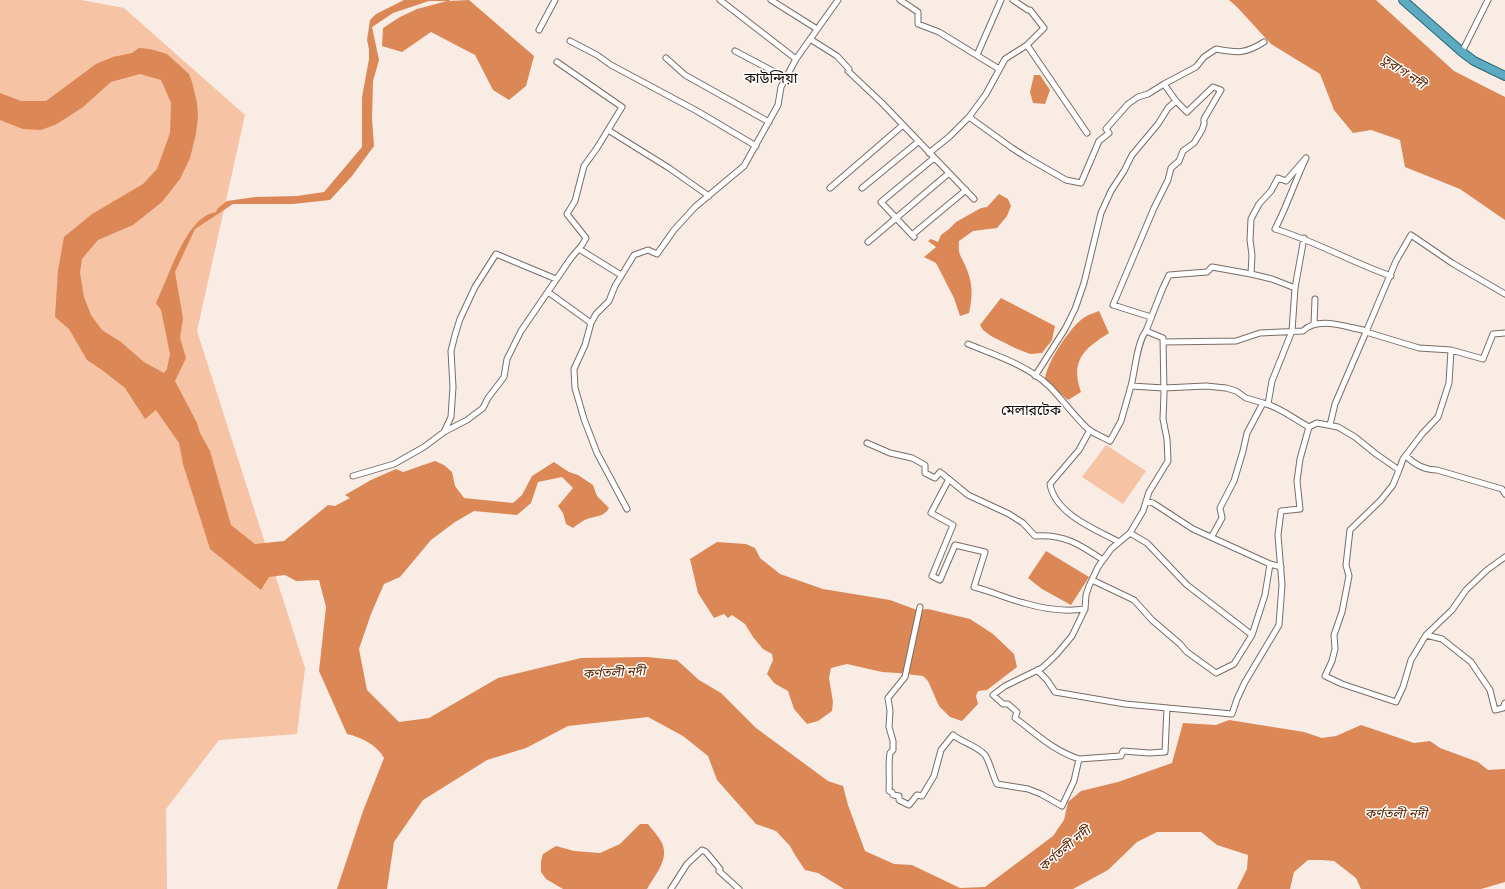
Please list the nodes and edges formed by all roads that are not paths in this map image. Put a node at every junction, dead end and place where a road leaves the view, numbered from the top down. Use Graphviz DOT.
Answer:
graph roads {
  1 [pos="555,0"];
  2 [pos="720,0"];
  3 [pos="771,0"];
  4 [pos="838,0"];
  5 [pos="900,0"];
  6 [pos="1001,0"];
  7 [pos="1013,0"];
  8 [pos="1403,0"];
  9 [pos="1488,0"];
  10 [pos="539,30"];
  11 [pos="817,30"];
  12 [pos="810,39"];
  13 [pos="570,41"];
  14 [pos="1264,42"];
  15 [pos="1028,45"];
  16 [pos="735,51"];
  17 [pos="1462,52"];
  18 [pos="977,55"];
  19 [pos="666,58"];
  20 [pos="796,59"];
  21 [pos="556,62"];
  22 [pos="999,69"];
  23 [pos="1505,76"];
  24 [pos="786,78"];
  25 [pos="1164,84"];
  26 [pos="1176,101"];
  27 [pos="969,117"];
  28 [pos="769,122"];
  29 [pos="903,125"];
  30 [pos="608,130"];
  31 [pos="1087,132"];
  32 [pos="918,142"];
  33 [pos="756,146"];
  34 [pos="929,153"];
  35 [pos="934,158"];
  36 [pos="949,173"];
  37 [pos="830,188"];
  38 [pos="862,188"];
  39 [pos="966,190"];
  40 [pos="709,196"];
  41 [pos="974,198"];
  42 [pos="896,218"];
  43 [pos="1304,238"];
  44 [pos="868,242"];
  45 [pos="579,248"];
  46 [pos="1251,274"];
  47 [pos="621,275"];
  48 [pos="1391,276"];
  49 [pos="556,280"];
  50 [pos="1295,288"];
  51 [pos="548,292"];
  52 [pos="1505,294"];
  53 [pos="1315,299"];
  54 [pos="1152,317"];
  55 [pos="591,323"];
  56 [pos="1314,324"];
  57 [pos="1146,331"];
  58 [pos="1292,331"];
  59 [pos="1366,332"];
  60 [pos="1505,333"];
  61 [pos="1163,342"];
  62 [pos="968,344"];
  63 [pos="1452,350"];
  64 [pos="1035,376"];
  65 [pos="1131,386"];
  66 [pos="1164,388"];
  67 [pos="1266,404"];
  68 [pos="1330,425"];
  69 [pos="1309,427"];
  70 [pos="1090,430"];
  71 [pos="444,432"];
  72 [pos="867,443"];
  73 [pos="1406,456"];
  74 [pos="1399,470"];
  75 [pos="353,476"];
  76 [pos="948,480"];
  77 [pos="1505,494"];
  78 [pos="1146,501"];
  79 [pos="627,509"];
  80 [pos="1130,533"];
  81 [pos="1212,536"];
  82 [pos="1119,542"];
  83 [pos="1505,557"];
  84 [pos="1103,560"];
  85 [pos="1270,564"];
  86 [pos="1281,567"];
  87 [pos="1092,580"];
  88 [pos="920,607"];
  89 [pos="1085,609"];
  90 [pos="1252,635"];
  91 [pos="1426,635"];
  92 [pos="1037,670"];
  93 [pos="1505,703"];
  94 [pos="1167,708"];
  95 [pos="1079,759"];
  96 [pos="671,889"];
  97 [pos="739,889"];
  1 -- 10 [label="street"];
  2 -- 20 [label="street"];
  3 -- 11 [label="street"];
  4 -- 11 [label="street"];
  5 -- 18 [label="street"];
  6 -- 18 [label="street"];
  7 -- 15 [label="street"];
  8 -- 17 [label="highway"];
  9 -- 17 [label="street"];
  11 -- 12 [label="street"];
  12 -- 20 [label="street"];
  12 -- 29 [label="street"];
  13 -- 33 [label="street"];
  14 -- 25 [label="street"];
  15 -- 22 [label="street"];
  15 -- 31 [label="street"];
  16 -- 24 [label="street"];
  17 -- 23 [label="highway"];
  18 -- 22 [label="street"];
  19 -- 28 [label="street"];
  20 -- 24 [label="street"];
  21 -- 30 [label="street"];
  22 -- 27 [label="street"];
  24 -- 28 [label="street"];
  25 -- 26 [label="street"];
  25 -- 27 [label="street"];
  26 -- 54 [label="street"];
  26 -- 64 [label="street"];
  27 -- 34 [label="street"];
  28 -- 33 [label="street"];
  29 -- 32 [label="street"];
  29 -- 37 [label="street"];
  30 -- 40 [label="street"];
  30 -- 45 [label="street"];
  32 -- 34 [label="street"];
  32 -- 38 [label="street"];
  33 -- 40 [label="street"];
  34 -- 35 [label="street"];
  35 -- 36 [label="street"];
  35 -- 42 [label="street"];
  36 -- 39 [label="street"];
  36 -- 42 [label="street"];
  39 -- 41 [label="street"];
  39 -- 42 [label="street"];
  40 -- 47 [label="street"];
  42 -- 44 [label="street"];
  43 -- 46 [label="street"];
  43 -- 48 [label="street"];
  43 -- 50 [label="street"];
  45 -- 47 [label="street"];
  45 -- 49 [label="street"];
  46 -- 50 [label="street"];
  46 -- 54 [label="street"];
  47 -- 55 [label="street"];
  48 -- 52 [label="street"];
  48 -- 59 [label="street"];
  49 -- 51 [label="street"];
  49 -- 71 [label="street"];
  50 -- 58 [label="street"];
  51 -- 55 [label="street"];
  51 -- 71 [label="street"];
  53 -- 56 [label="street"];
  54 -- 57 [label="street"];
  55 -- 79 [label="street"];
  56 -- 58 [label="street"];
  56 -- 59 [label="street"];
  57 -- 61 [label="street"];
  57 -- 65 [label="street"];
  58 -- 61 [label="street"];
  58 -- 67 [label="street"];
  59 -- 63 [label="street"];
  59 -- 68 [label="street"];
  60 -- 63 [label="street"];
  61 -- 66 [label="street"];
  62 -- 64 [label="street"];
  63 -- 73 [label="street"];
  64 -- 70 [label="street"];
  65 -- 66 [label="street"];
  65 -- 70 [label="street"];
  66 -- 67 [label="street"];
  66 -- 78 [label="street"];
  67 -- 69 [label="street"];
  67 -- 81 [label="street"];
  68 -- 69 [label="street"];
  68 -- 74 [label="street"];
  69 -- 86 [label="street"];
  70 -- 82 [label="street"];
  71 -- 75 [label="street"];
  72 -- 76 [label="street"];
  73 -- 74 [label="street"];
  73 -- 77 [label="street"];
  74 -- 91 [label="street"];
  76 -- 84 [label="street"];
  76 -- 89 [label="street"];
  78 -- 80 [label="street"];
  78 -- 81 [label="street"];
  80 -- 82 [label="street"];
  80 -- 90 [label="street"];
  81 -- 85 [label="street"];
  82 -- 84 [label="street"];
  83 -- 91 [label="street"];
  84 -- 87 [label="street"];
  85 -- 86 [label="street"];
  85 -- 90 [label="street"];
  86 -- 94 [label="street"];
  87 -- 89 [label="street"];
  87 -- 90 [label="street"];
  88 -- 95 [label="street"];
  89 -- 92 [label="street"];
  91 -- 93 [label="street"];
  92 -- 94 [label="street"];
  92 -- 95 [label="street"];
  94 -- 95 [label="street"];
  96 -- 97 [label="street"];
}
